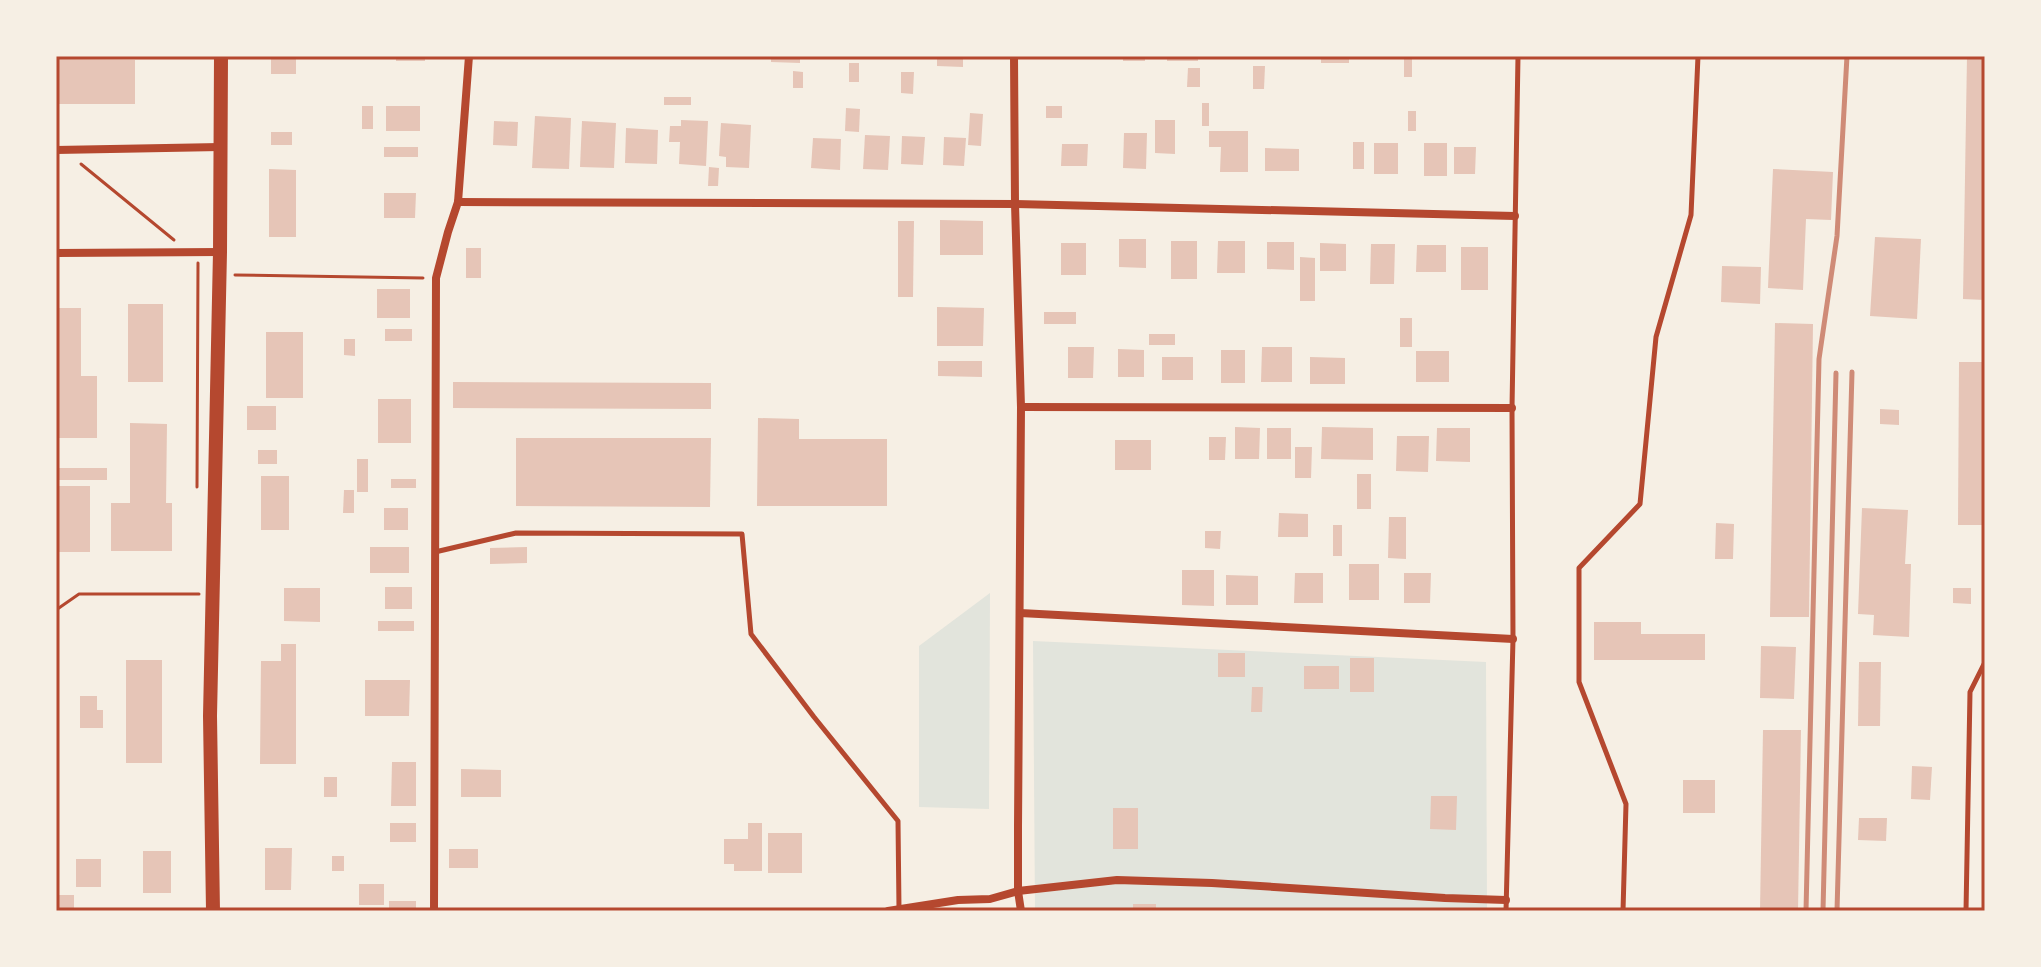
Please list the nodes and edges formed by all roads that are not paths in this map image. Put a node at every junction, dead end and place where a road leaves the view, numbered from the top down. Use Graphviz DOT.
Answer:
graph roads {
  1 [pos="221,56"];
  2 [pos="469,56"];
  3 [pos="1014,56"];
  4 [pos="1518,56"];
  5 [pos="1698,56"];
  6 [pos="220,147"];
  7 [pos="61,150"];
  8 [pos="458,202"];
  9 [pos="1015,204"];
  10 [pos="1515,216"];
  11 [pos="220,252"];
  12 [pos="56,253"];
  13 [pos="1021,407"];
  14 [pos="1512,408"];
  15 [pos="435,552"];
  16 [pos="1020,613"];
  17 [pos="1513,639"];
  18 [pos="1985,662"];
  19 [pos="1018,891"];
  20 [pos="1506,900"];
  21 [pos="213,911"];
  22 [pos="434,911"];
  23 [pos="888,911"];
  24 [pos="899,911"];
  25 [pos="1021,911"];
  26 [pos="1506,911"];
  27 [pos="1623,911"];
  28 [pos="1966,911"];
  1 -- 6 [label="street"];
  2 -- 8 [label="street"];
  3 -- 9 [label="street"];
  4 -- 10 [label="lane"];
  5 -- 27 [label="lane"];
  6 -- 7 [label="street"];
  6 -- 11 [label="street"];
  8 -- 9 [label="street"];
  8 -- 15 [label="street"];
  9 -- 10 [label="street"];
  9 -- 13 [label="street"];
  10 -- 14 [label="lane"];
  11 -- 12 [label="street"];
  11 -- 21 [label="street"];
  13 -- 14 [label="street"];
  13 -- 16 [label="street"];
  14 -- 17 [label="lane"];
  15 -- 22 [label="street"];
  15 -- 24 [label="lane"];
  16 -- 17 [label="street"];
  16 -- 19 [label="street"];
  17 -- 20 [label="lane"];
  18 -- 28 [label="lane"];
  19 -- 20 [label="street"];
  19 -- 24 [label="street"];
  19 -- 25 [label="street"];
  20 -- 26 [label="lane"];
  23 -- 24 [label="street"];
}
